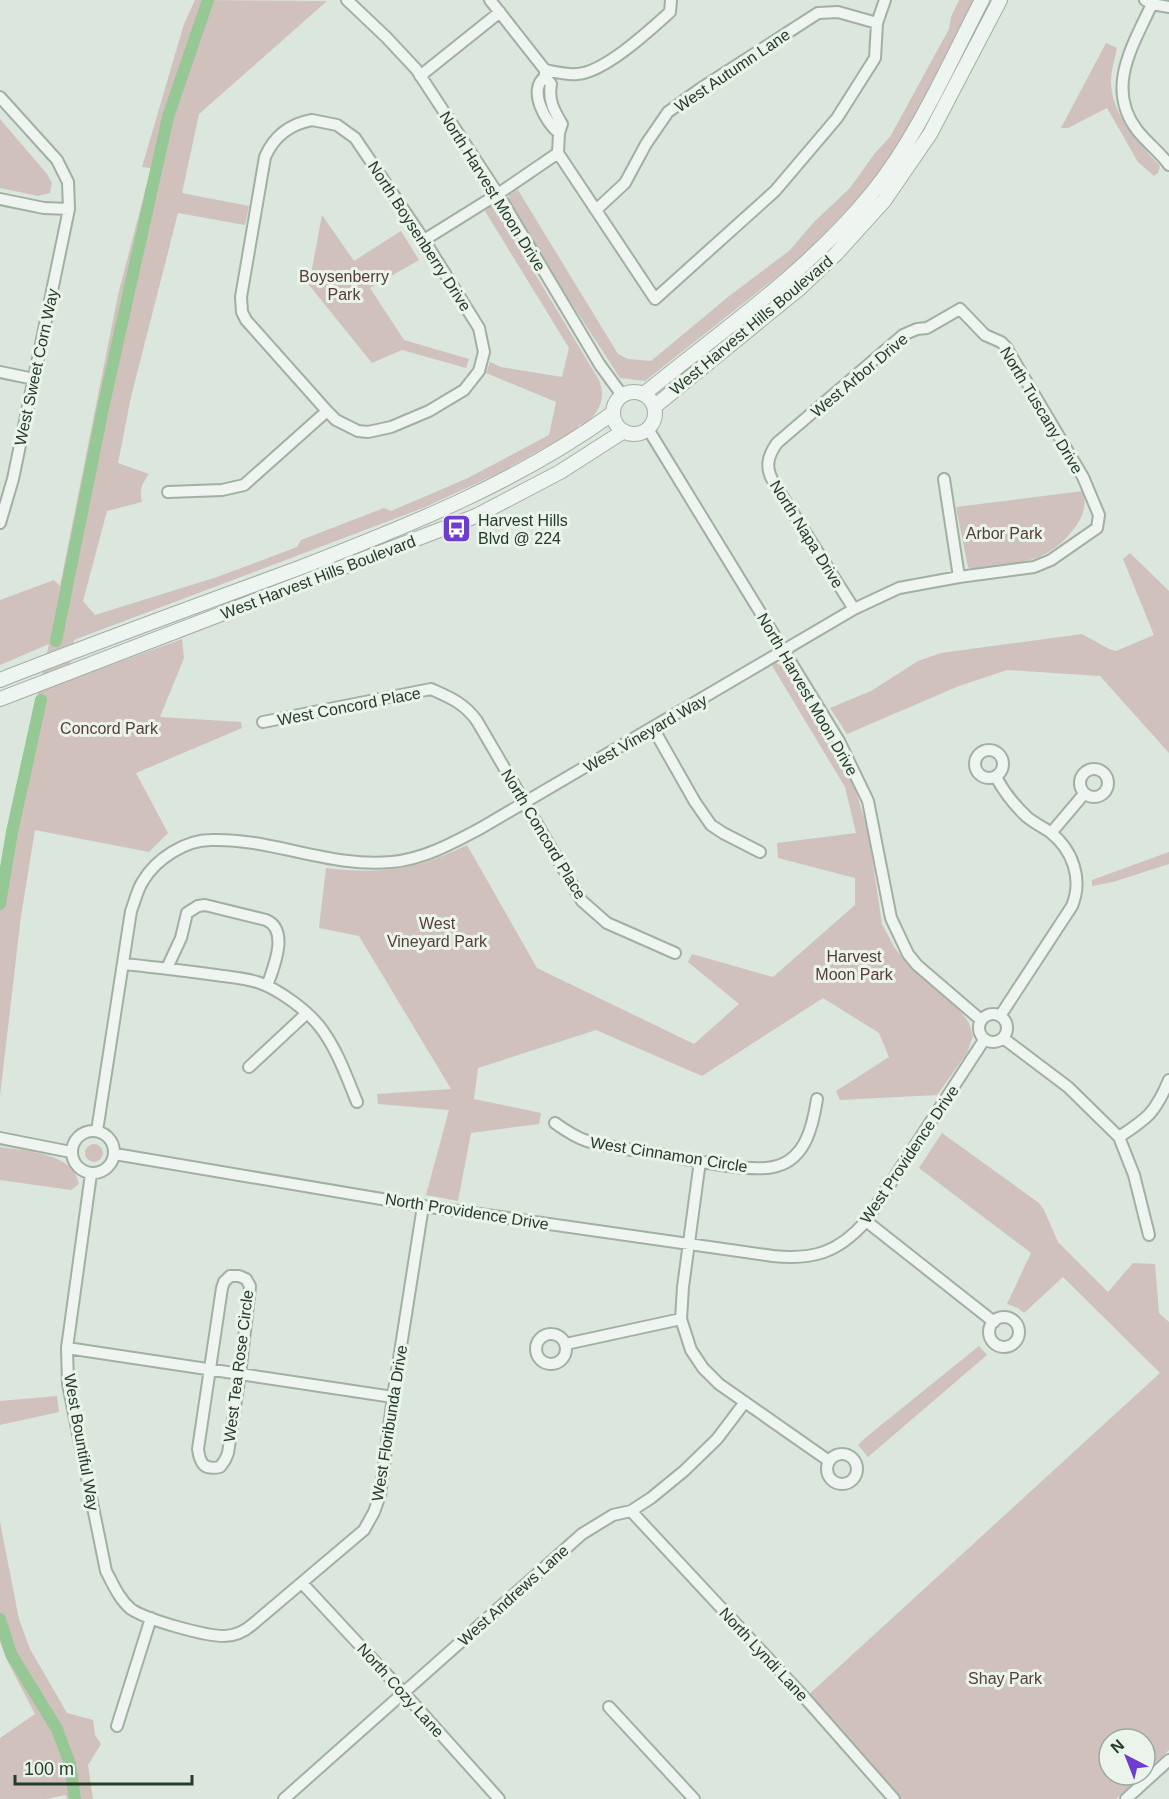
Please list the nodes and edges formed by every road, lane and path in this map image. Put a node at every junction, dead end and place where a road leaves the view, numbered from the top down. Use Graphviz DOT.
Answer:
graph roads {
  1 [pos="347,0"];
  2 [pos="490,0"];
  3 [pos="671,0"];
  4 [pos="885,0"];
  5 [pos="982,0"];
  6 [pos="1000,0"];
  7 [pos="1149,2"];
  8 [pos="1169,7"];
  9 [pos="500,12"];
  10 [pos="877,23"];
  11 [pos="545,74"];
  12 [pos="420,76"];
  13 [pos="0,97"];
  14 [pos="558,153"];
  15 [pos="1169,165"];
  16 [pos="498,194"];
  17 [pos="0,199"];
  18 [pos="69,209"];
  19 [pos="596,210"];
  20 [pos="424,240"];
  21 [pos="960,309"];
  22 [pos="0,372"];
  23 [pos="34,379"];
  24 [pos="644,394"];
  25 [pos="622,395"];
  26 [pos="654,407"];
  27 [pos="327,411"];
  28 [pos="613,413"];
  29 [pos="648,429"];
  30 [pos="624,432"];
  31 [pos="768,458"];
  32 [pos="944,479"];
  33 [pos="168,492"];
  34 [pos="0,523"];
  35 [pos="1097,528"];
  36 [pos="958,577"];
  37 [pos="854,609"];
  38 [pos="784,651"];
  39 [pos="0,680"];
  40 [pos="0,699"];
  41 [pos="467,707"];
  42 [pos="263,722"];
  43 [pos="653,728"];
  44 [pos="996,777"];
  45 [pos="1084,794"];
  46 [pos="525,803"];
  47 [pos="1052,833"];
  48 [pos="760,852"];
  49 [pos="675,953"];
  50 [pos="124,964"];
  51 [pos="167,968"];
  52 [pos="267,986"];
  53 [pos="307,1013"];
  54 [pos="1000,1016"];
  55 [pos="981,1020"];
  56 [pos="1004,1038"];
  57 [pos="984,1040"];
  58 [pos="249,1068"];
  59 [pos="1169,1080"];
  60 [pos="817,1099"];
  61 [pos="357,1102"];
  62 [pos="555,1123"];
  63 [pos="97,1131"];
  64 [pos="1119,1137"];
  65 [pos="0,1138"];
  66 [pos="71,1152"];
  67 [pos="115,1154"];
  68 [pos="700,1161"];
  69 [pos="91,1174"];
  70 [pos="423,1206"];
  71 [pos="866,1221"];
  72 [pos="1149,1235"];
  73 [pos="689,1244"];
  74 [pos="819,1255"];
  75 [pos="681,1319"];
  76 [pos="994,1322"];
  77 [pos="566,1344"];
  78 [pos="67,1348"];
  79 [pos="210,1370"];
  80 [pos="240,1374"];
  81 [pos="393,1397"];
  82 [pos="745,1402"];
  83 [pos="829,1461"];
  84 [pos="632,1511"];
  85 [pos="302,1583"];
  86 [pos="151,1618"];
  87 [pos="404,1693"];
  88 [pos="609,1707"];
  89 [pos="117,1726"];
  90 [pos="1169,1760"];
  91 [pos="888,1797"];
  92 [pos="284,1799"];
  93 [pos="499,1799"];
  94 [pos="694,1799"];
  95 [pos="1126,1799"];
  1 -- 12 [label="street, North Harvest Moon Drive"];
  2 -- 9 [label="street"];
  3 -- 11 [label="street"];
  4 -- 10 [label="street"];
  5 -- 24 [label="street, West Harvest Hills Boulevard"];
  6 -- 26 [label="street, West Harvest Hills Boulevard"];
  7 -- 8 [label="street"];
  7 -- 15 [label="street"];
  9 -- 11 [label="street"];
  9 -- 12 [label="street"];
  10 -- 19 [label="street, West Autumn Lane"];
  10 -- 19 [label="street"];
  11 -- 14 [label="street"];
  12 -- 16 [label="street, North Harvest Moon Drive"];
  13 -- 18 [label="street, West Sweet Corn Way"];
  14 -- 16 [label="street"];
  14 -- 19 [label="street"];
  16 -- 20 [label="street"];
  16 -- 25 [label="street, North Harvest Moon Drive"];
  17 -- 18 [label="street"];
  18 -- 23 [label="street, West Sweet Corn Way"];
  20 -- 27 [label="street, North Boysenberry Drive"];
  20 -- 27 [label="street, North Boysenberry Drive"];
  21 -- 31 [label="street, West Arbor Drive"];
  21 -- 35 [label="street, North Tuscany Drive"];
  22 -- 23 [label="street"];
  23 -- 34 [label="street, West Sweet Corn Way"];
  24 -- 25 [label="street"];
  24 -- 26 [label="street"];
  25 -- 28 [label="street"];
  26 -- 29 [label="street"];
  27 -- 33 [label="street"];
  28 -- 30 [label="street"];
  28 -- 39 [label="street, West Harvest Hills Boulevard"];
  29 -- 30 [label="street"];
  29 -- 38 [label="street, North Harvest Moon Drive"];
  30 -- 40 [label="street, West Harvest Hills Boulevard"];
  31 -- 37 [label="street, North Napa Drive"];
  32 -- 36 [label="street"];
  35 -- 36 [label="street, West Vineyard Way"];
  36 -- 37 [label="street, West Vineyard Way"];
  37 -- 38 [label="street, West Vineyard Way"];
  38 -- 43 [label="street, West Vineyard Way"];
  38 -- 55 [label="street, North Harvest Moon Drive"];
  41 -- 42 [label="street, West Concord Place"];
  41 -- 46 [label="street, North Concord Place"];
  43 -- 46 [label="street, West Vineyard Way"];
  43 -- 48 [label="street"];
  44 -- 47 [label="street"];
  45 -- 47 [label="street"];
  46 -- 49 [label="street, North Concord Place"];
  46 -- 50 [label="street, West Vineyard Way"];
  47 -- 54 [label="street"];
  50 -- 51 [label="street"];
  50 -- 63 [label="street"];
  51 -- 52 [label="street"];
  51 -- 52 [label="street"];
  52 -- 53 [label="street"];
  53 -- 58 [label="street"];
  53 -- 61 [label="street"];
  54 -- 55 [label="street"];
  54 -- 56 [label="street"];
  55 -- 57 [label="street"];
  56 -- 57 [label="street"];
  56 -- 64 [label="street"];
  57 -- 71 [label="street, West Providence Drive"];
  59 -- 64 [label="street"];
  60 -- 68 [label="street, West Cinnamon Circle"];
  62 -- 68 [label="street, West Cinnamon Circle"];
  63 -- 66 [label="street"];
  63 -- 67 [label="street"];
  64 -- 72 [label="street"];
  65 -- 66 [label="street"];
  66 -- 69 [label="street"];
  67 -- 69 [label="street"];
  67 -- 70 [label="street, North Providence Drive"];
  68 -- 73 [label="street"];
  69 -- 78 [label="street, West Bountiful Way"];
  70 -- 73 [label="street, North Providence Drive"];
  70 -- 81 [label="street, West Floribunda Drive"];
  71 -- 74 [label="street, West Providence Drive"];
  71 -- 76 [label="street"];
  73 -- 74 [label="street, North Providence Drive"];
  73 -- 75 [label="street"];
  75 -- 77 [label="street"];
  75 -- 82 [label="street"];
  78 -- 79 [label="street"];
  78 -- 86 [label="street, West Bountiful Way"];
  79 -- 80 [label="street"];
  79 -- 80 [label="street, West Tea Rose Circle"];
  79 -- 80 [label="street, West Tea Rose Circle"];
  80 -- 81 [label="street"];
  81 -- 85 [label="street, West Floribunda Drive"];
  82 -- 83 [label="street"];
  82 -- 84 [label="street, West Andrews Lane"];
  84 -- 87 [label="street, West Andrews Lane"];
  84 -- 91 [label="street, North Lyndi Lane"];
  85 -- 86 [label="street, West Floribunda Drive"];
  85 -- 87 [label="street, North Cozy Lane"];
  86 -- 89 [label="street"];
  87 -- 92 [label="street, West Andrews Lane"];
  87 -- 93 [label="street, North Cozy Lane"];
  88 -- 94 [label="street"];
  90 -- 95 [label="street"];
}
